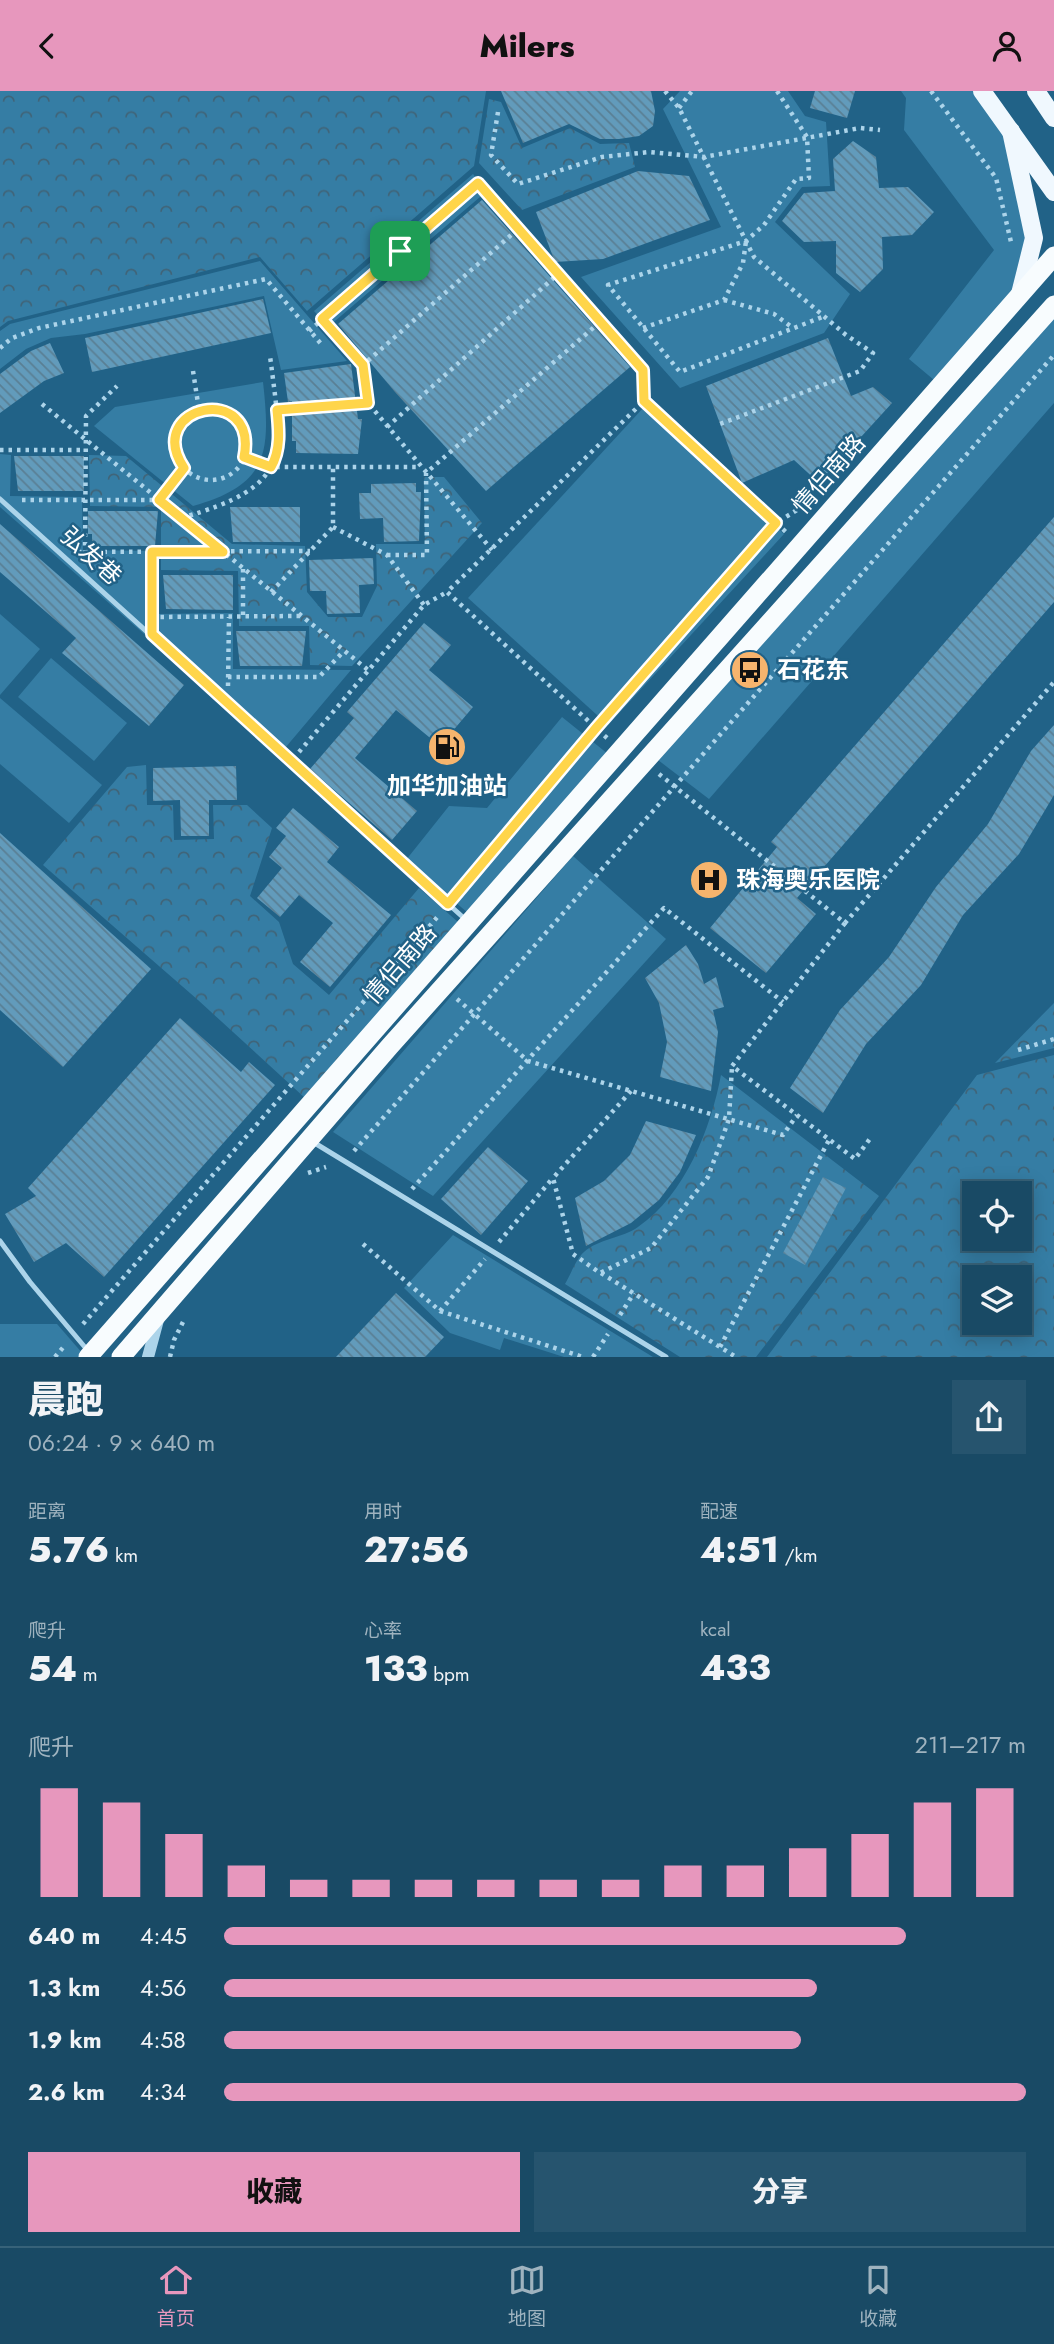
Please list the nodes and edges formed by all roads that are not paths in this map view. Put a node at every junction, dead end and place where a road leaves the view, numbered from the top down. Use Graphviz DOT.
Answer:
graph roads {
  1 [pos="982,91"];
  2 [pos="1036,91"];
  3 [pos="1054,118"];
  4 [pos="1011,131"];
  5 [pos="1054,192"];
  6 [pos="1054,256"];
  7 [pos="1020,294"];
  8 [pos="1054,305"];
  9 [pos="1,499"];
  10 [pos="468,922"];
  11 [pos="310,1139"];
  12 [pos="0,1241"];
  13 [pos="160,1315"];
  14 [pos="90,1355"];
  15 [pos="121,1357"];
  16 [pos="148,1357"];
  17 [pos="666,1357"];
  1 -- 4 [label="main road"];
  2 -- 3 [label="main road"];
  4 -- 5 [label="main road"];
  4 -- 7 [label="main road"];
  6 -- 7 [label="highway, 情侣南路"];
  7 -- 10 [label="highway, 情侣南路"];
  8 -- 11 [label="highway, 情侣南路"];
  9 -- 10 [label="lane, 弘发巷"];
  10 -- 14 [label="highway, 情侣南路"];
  11 -- 13 [label="highway, 情侣南路"];
  11 -- 17 [label="lane"];
  12 -- 14 [label="lane"];
  13 -- 15 [label="highway, 情侣南路"];
  13 -- 16 [label="street"];
}
